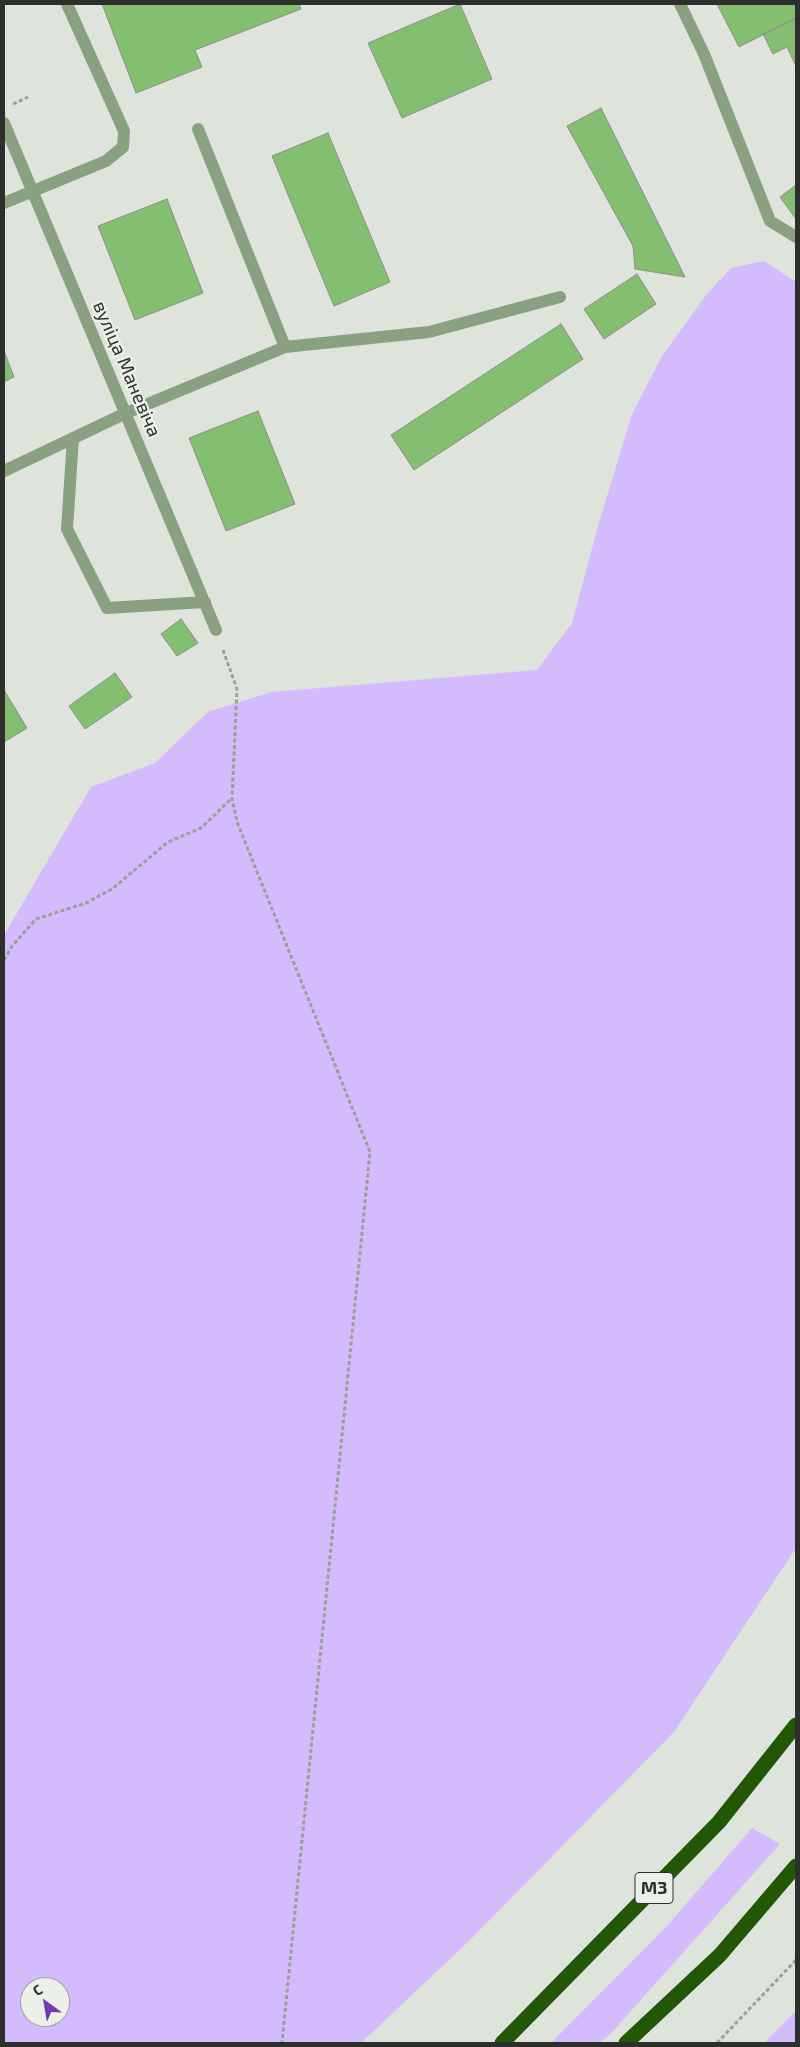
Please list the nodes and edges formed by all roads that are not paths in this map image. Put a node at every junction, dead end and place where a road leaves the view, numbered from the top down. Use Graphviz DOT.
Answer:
graph roads {
  1 [pos="67,4"];
  2 [pos="680,4"];
  3 [pos="4,123"];
  4 [pos="198,129"];
  5 [pos="32,191"];
  6 [pos="4,203"];
  7 [pos="796,237"];
  8 [pos="560,298"];
  9 [pos="285,347"];
  10 [pos="126,413"];
  11 [pos="73,438"];
  12 [pos="4,472"];
  13 [pos="205,602"];
  14 [pos="216,630"];
  15 [pos="796,1725"];
  16 [pos="796,1866"];
  17 [pos="502,2043"];
  18 [pos="626,2043"];
  1 -- 5 [label="street"];
  2 -- 7 [label="street"];
  3 -- 5 [label="street, вуліца Маневіча"];
  4 -- 9 [label="street"];
  5 -- 6 [label="street"];
  5 -- 10 [label="street, вуліца Маневіча"];
  8 -- 9 [label="street"];
  9 -- 10 [label="street"];
  10 -- 11 [label="street"];
  10 -- 13 [label="street, вуліца Маневіча"];
  11 -- 12 [label="street"];
  11 -- 13 [label="street"];
  13 -- 14 [label="street, вуліца Маневіча"];
  15 -- 17 [label="highway, М3"];
  16 -- 18 [label="highway"];
}
